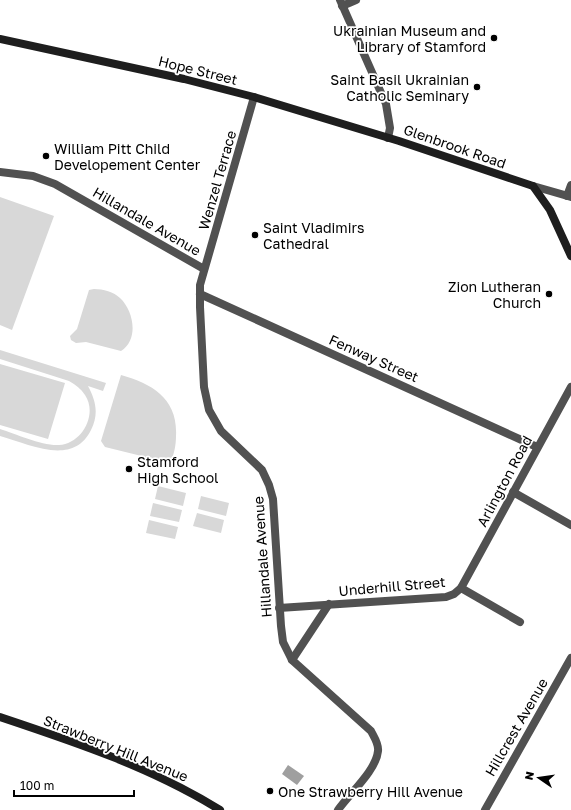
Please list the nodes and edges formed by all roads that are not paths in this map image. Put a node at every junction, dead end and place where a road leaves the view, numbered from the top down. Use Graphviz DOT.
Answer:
graph roads {
  1 [pos="356,0"];
  2 [pos="341,3"];
  3 [pos="0,40"];
  4 [pos="254,97"];
  5 [pos="388,138"];
  6 [pos="0,172"];
  7 [pos="571,184"];
  8 [pos="533,186"];
  9 [pos="569,196"];
  10 [pos="571,256"];
  11 [pos="204,270"];
  12 [pos="200,294"];
  13 [pos="571,387"];
  14 [pos="537,447"];
  15 [pos="514,492"];
  16 [pos="571,525"];
  17 [pos="462,588"];
  18 [pos="329,604"];
  19 [pos="279,608"];
  20 [pos="520,622"];
  21 [pos="571,658"];
  22 [pos="292,660"];
  23 [pos="0,717"];
  24 [pos="220,810"];
  25 [pos="338,810"];
  26 [pos="485,810"];
  1 -- 2 [label="street"];
  2 -- 5 [label="street, Glenbrook Road"];
  3 -- 4 [label="main road, Hope Street"];
  4 -- 5 [label="main road, Hope Street"];
  4 -- 11 [label="street, Wenzel Terrace"];
  5 -- 8 [label="main road, Glenbrook Road"];
  6 -- 11 [label="street, Hillandale Avenue"];
  7 -- 9 [label="street"];
  8 -- 9 [label="street"];
  8 -- 10 [label="main road"];
  11 -- 12 [label="street, Hillandale Avenue"];
  12 -- 14 [label="street, Fenway Street"];
  12 -- 19 [label="street, Hillandale Avenue"];
  13 -- 14 [label="street, Arlington Road"];
  14 -- 15 [label="street, Arlington Road"];
  15 -- 16 [label="street"];
  15 -- 17 [label="street, Arlington Road"];
  17 -- 18 [label="street, Underhill Street"];
  17 -- 20 [label="street, Underhill Street"];
  18 -- 19 [label="street, Underhill Street"];
  18 -- 22 [label="street"];
  19 -- 22 [label="street, Hillandale Avenue"];
  21 -- 26 [label="street, Hillcrest Avenue"];
  22 -- 25 [label="street, Hillandale Avenue"];
  23 -- 24 [label="main road, Strawberry Hill Avenue"];
}
